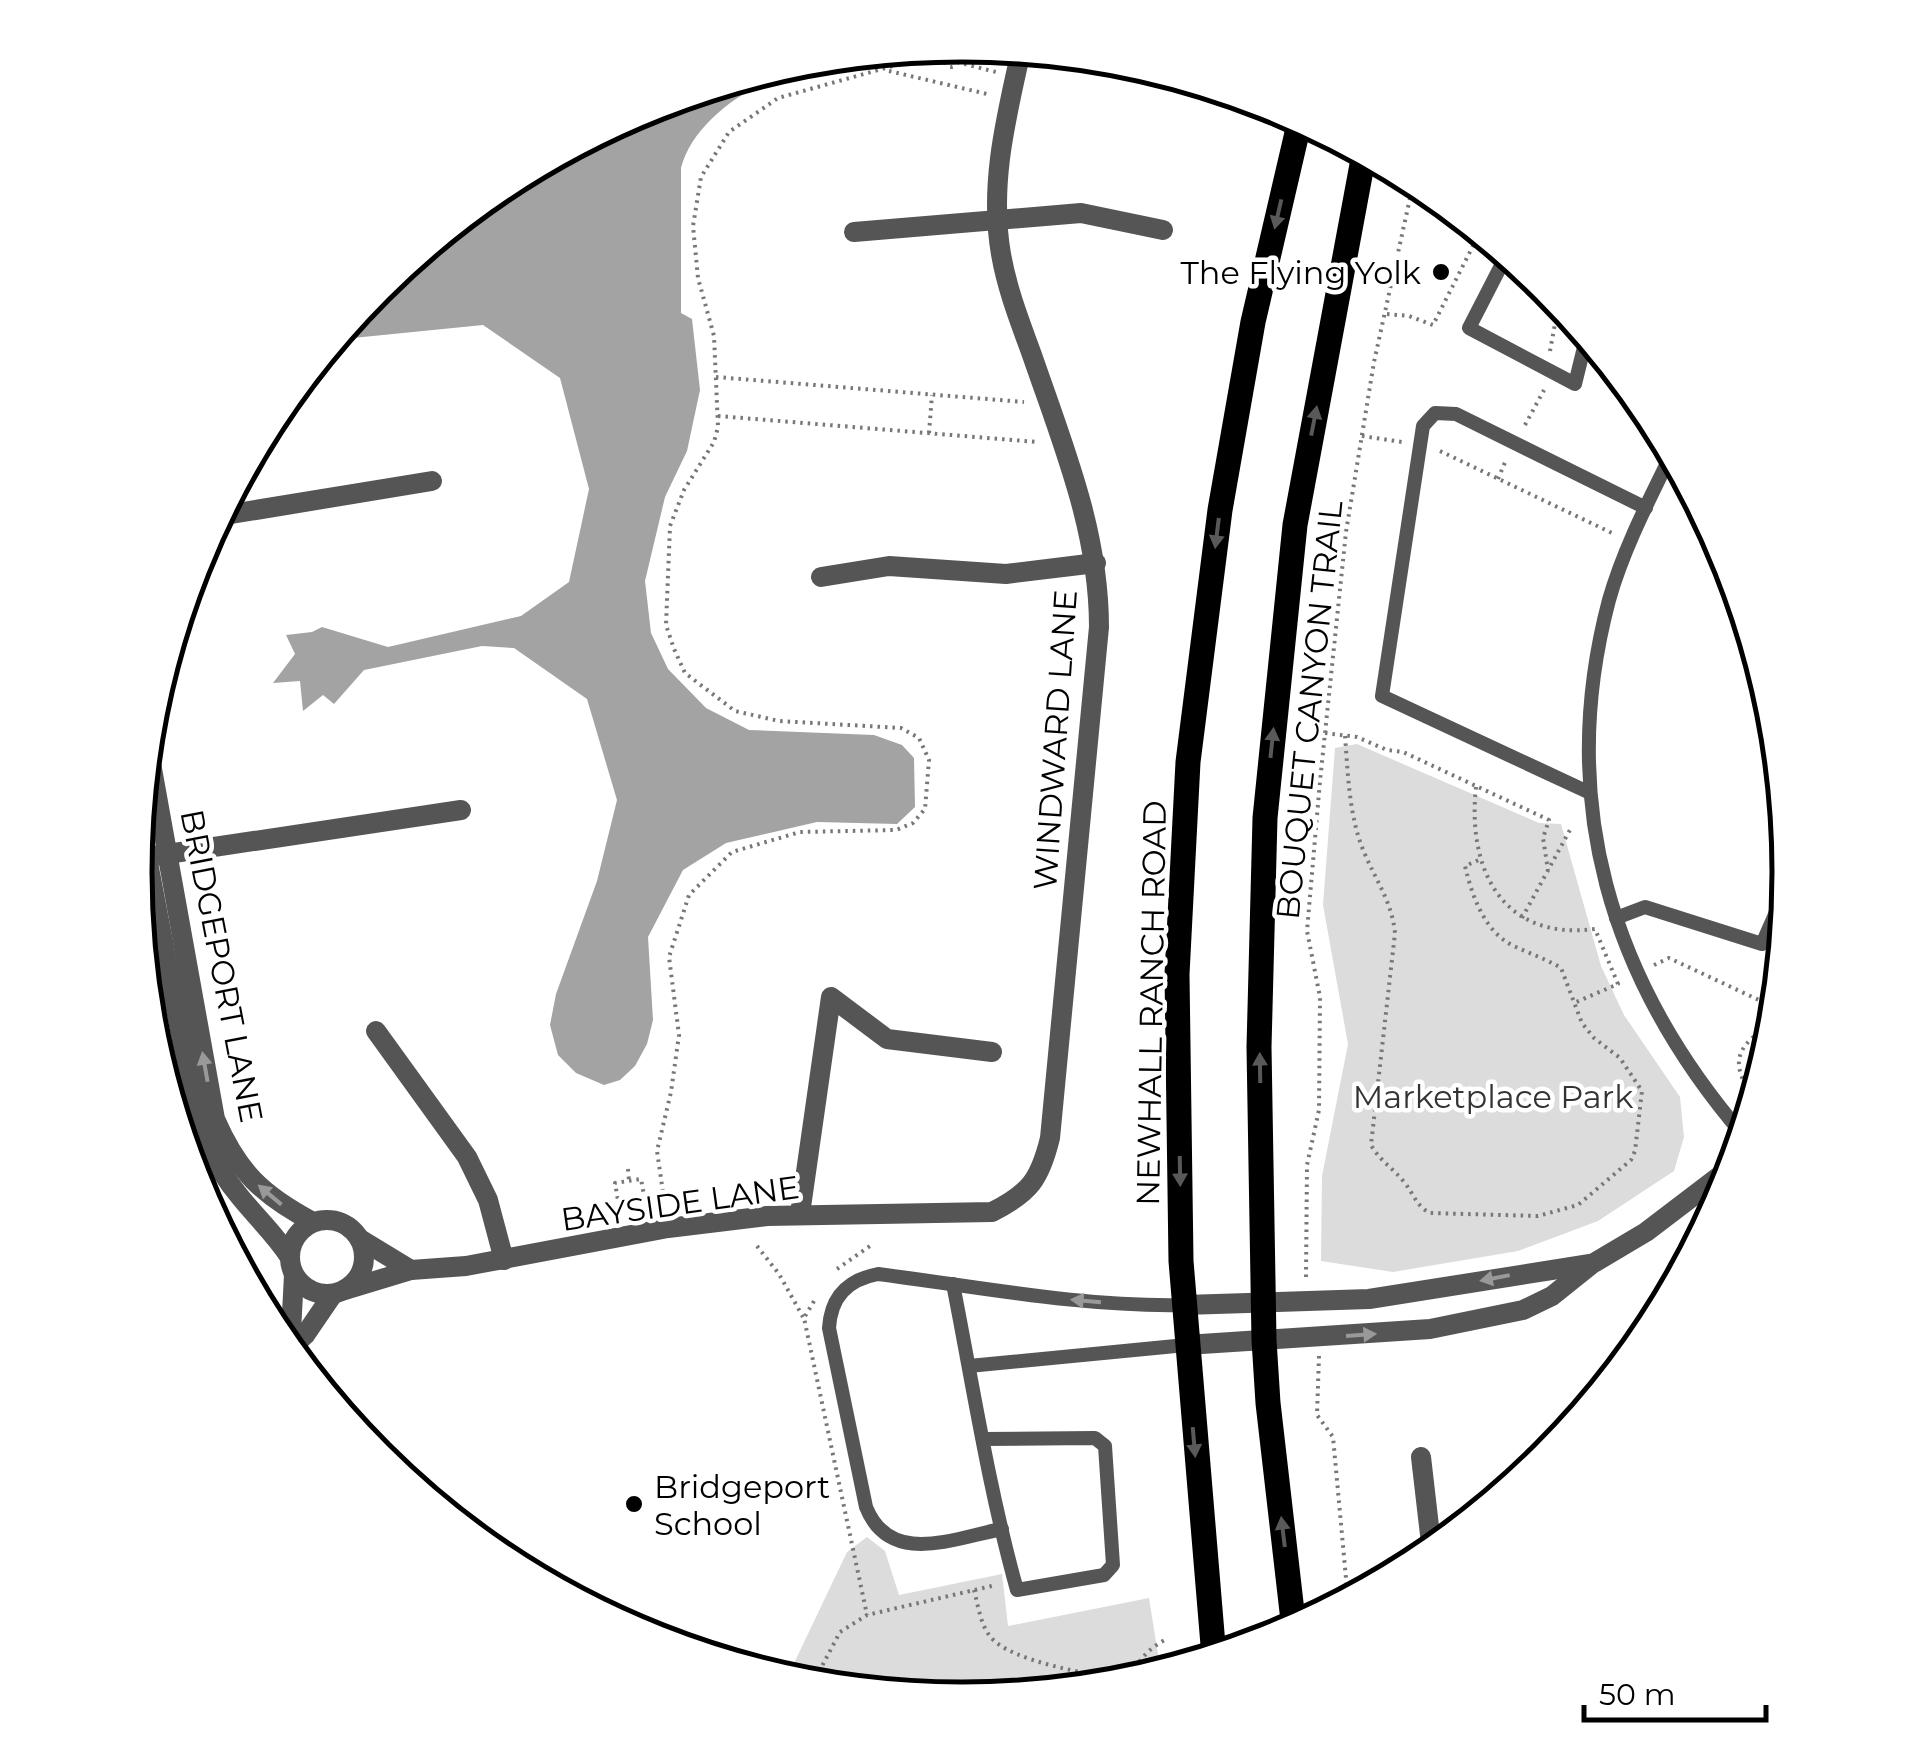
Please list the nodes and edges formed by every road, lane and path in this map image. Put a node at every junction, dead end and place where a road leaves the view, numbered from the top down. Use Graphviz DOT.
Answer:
graph roads {
  1 [pos="957,62"];
  2 [pos="946,63"];
  3 [pos="1018,64"];
  4 [pos="895,65"];
  5 [pos="884,70"];
  6 [pos="1015,78"];
  7 [pos="1010,100"];
  8 [pos="1296,135"];
  9 [pos="1361,168"];
  10 [pos="1410,198"];
  11 [pos="996,219"];
  12 [pos="1163,230"];
  13 [pos="854,232"];
  14 [pos="1473,245"];
  15 [pos="1500,268"];
  16 [pos="1386,314"];
  17 [pos="1556,322"];
  18 [pos="1582,352"];
  19 [pos="1548,371"];
  20 [pos="716,378"];
  21 [pos="932,395"];
  22 [pos="1049,404"];
  23 [pos="718,416"];
  24 [pos="929,433"];
  25 [pos="1362,436"];
  26 [pos="1515,443"];
  27 [pos="1062,444"];
  28 [pos="1420,444"];
  29 [pos="1664,470"];
  30 [pos="1498,479"];
  31 [pos="432,481"];
  32 [pos="1646,508"];
  33 [pos="237,513"];
  34 [pos="1614,534"];
  35 [pos="1096,563"];
  36 [pos="821,577"];
  37 [pos="1325,733"];
  38 [pos="1344,736"];
  39 [pos="1476,787"];
  40 [pos="1588,792"];
  41 [pos="460,810"];
  42 [pos="154,815"];
  43 [pos="1572,828"];
  44 [pos="153,846"];
  45 [pos="158,856"];
  46 [pos="1482,859"];
  47 [pos="1548,870"];
  48 [pos="1522,918"];
  49 [pos="1616,918"];
  50 [pos="1770,926"];
  51 [pos="1654,965"];
  52 [pos="1761,1001"];
  53 [pos="1572,1003"];
  54 [pos="376,1031"];
  55 [pos="1756,1033"];
  56 [pos="992,1052"];
  57 [pos="1745,1080"];
  58 [pos="1733,1121"];
  59 [pos="628,1169"];
  60 [pos="630,1181"];
  61 [pos="1709,1184"];
  62 [pos="664,1199"];
  63 [pos="1016,1200"];
  64 [pos="645,1201"];
  65 [pos="619,1206"];
  66 [pos="800,1214"];
  67 [pos="312,1222"];
  68 [pos="360,1239"];
  69 [pos="757,1246"];
  70 [pos="504,1260"];
  71 [pos="1592,1264"];
  72 [pos="292,1266"];
  73 [pos="411,1270"];
  74 [pos="953,1284"];
  75 [pos="339,1292"];
  76 [pos="1311,1302"];
  77 [pos="1263,1303"];
  78 [pos="1184,1305"];
  79 [pos="804,1318"];
  80 [pos="291,1325"];
  81 [pos="1316,1338"];
  82 [pos="300,1339"];
  83 [pos="1264,1340"];
  84 [pos="1186,1345"];
  85 [pos="969,1366"];
  86 [pos="984,1439"];
  87 [pos="1422,1457"];
  88 [pos="1002,1528"];
  89 [pos="1430,1533"];
  90 [pos="1015,1581"];
  91 [pos="1347,1585"];
  92 [pos="974,1590"];
  93 [pos="1292,1612"];
  94 [pos="1167,1640"];
  95 [pos="1213,1643"];
  96 [pos="1139,1663"];
  97 [pos="820,1670"];
  98 [pos="1087,1673"];
  1 -- 2 [label="path"];
  1 -- 6 [label="path"];
  3 -- 6 [label="street, WINDWARD LANE"];
  4 -- 5 [label="path"];
  5 -- 7 [label="path"];
  5 -- 20 [label="path"];
  6 -- 7 [label="street, WINDWARD LANE"];
  7 -- 11 [label="street, WINDWARD LANE"];
  8 -- 78 [label="main road, NEWHALL RANCH ROAD, one-way"];
  77 -- 9 [label="main road, one-way"];
  10 -- 16 [label="path, BOUQUET CANYON TRAIL"];
  11 -- 12 [label="street"];
  11 -- 13 [label="street"];
  11 -- 22 [label="street, WINDWARD LANE"];
  14 -- 16 [label="path"];
  15 -- 19 [label="lane"];
  16 -- 25 [label="path, BOUQUET CANYON TRAIL"];
  17 -- 19 [label="path"];
  18 -- 19 [label="lane"];
  19 -- 26 [label="path"];
  20 -- 21 [label="path"];
  20 -- 23 [label="path"];
  21 -- 22 [label="path"];
  21 -- 24 [label="path"];
  22 -- 27 [label="street, WINDWARD LANE"];
  23 -- 24 [label="path"];
  23 -- 62 [label="path"];
  24 -- 27 [label="path"];
  25 -- 28 [label="path"];
  25 -- 37 [label="path, BOUQUET CANYON TRAIL"];
  26 -- 28 [label="lane"];
  26 -- 30 [label="path"];
  26 -- 32 [label="lane"];
  27 -- 35 [label="street, WINDWARD LANE"];
  28 -- 30 [label="path"];
  28 -- 40 [label="lane"];
  29 -- 32 [label="lane"];
  30 -- 34 [label="path"];
  31 -- 33 [label="street"];
  32 -- 40 [label="lane"];
  35 -- 36 [label="street"];
  35 -- 63 [label="street, WINDWARD LANE"];
  37 -- 38 [label="path"];
  37 -- 76 [label="path, BOUQUET CANYON TRAIL"];
  38 -- 39 [label="path"];
  38 -- 53 [label="path"];
  39 -- 46 [label="path"];
  39 -- 47 [label="path"];
  40 -- 49 [label="lane"];
  41 -- 45 [label="street"];
  42 -- 45 [label="street, BRIDGEPORT LANE"];
  43 -- 47 [label="path"];
  44 -- 45 [label="street, BRIDGEPORT LANE"];
  67 -- 45 [label="street, BRIDGEPORT LANE, one-way"];
  45 -- 72 [label="street, BRIDGEPORT LANE"];
  46 -- 48 [label="path"];
  46 -- 53 [label="path"];
  47 -- 48 [label="path"];
  48 -- 53 [label="path"];
  49 -- 50 [label="lane"];
  49 -- 58 [label="lane"];
  51 -- 52 [label="path"];
  54 -- 70 [label="street"];
  55 -- 57 [label="path"];
  56 -- 66 [label="street"];
  59 -- 60 [label="path"];
  60 -- 64 [label="path"];
  60 -- 65 [label="path"];
  61 -- 71 [label="street"];
  63 -- 66 [label="street, BAYSIDE LANE"];
  66 -- 70 [label="street, BAYSIDE LANE"];
  67 -- 68 [label="street"];
  67 -- 72 [label="street"];
  68 -- 73 [label="street"];
  68 -- 75 [label="street"];
  69 -- 79 [label="path"];
  70 -- 73 [label="street, BAYSIDE LANE"];
  71 -- 76 [label="street, one-way"];
  81 -- 71 [label="street, one-way"];
  72 -- 75 [label="street"];
  72 -- 80 [label="street"];
  73 -- 75 [label="street, BAYSIDE LANE"];
  78 -- 74 [label="lane, one-way"];
  74 -- 85 [label="lane"];
  74 -- 88 [label="lane"];
  75 -- 82 [label="street"];
  76 -- 77 [label="street"];
  77 -- 78 [label="street"];
  77 -- 83 [label="main road"];
  78 -- 84 [label="main road, NEWHALL RANCH ROAD"];
  81 -- 83 [label="street"];
  81 -- 91 [label="path"];
  83 -- 84 [label="street"];
  93 -- 83 [label="main road, one-way"];
  84 -- 85 [label="lane"];
  84 -- 95 [label="main road, NEWHALL RANCH ROAD, one-way"];
  85 -- 86 [label="lane"];
  86 -- 88 [label="lane"];
  86 -- 90 [label="lane"];
  87 -- 89 [label="street"];
  88 -- 90 [label="lane"];
  90 -- 92 [label="path"];
  92 -- 97 [label="path"];
  92 -- 98 [label="path"];
  94 -- 96 [label="path"];
}
